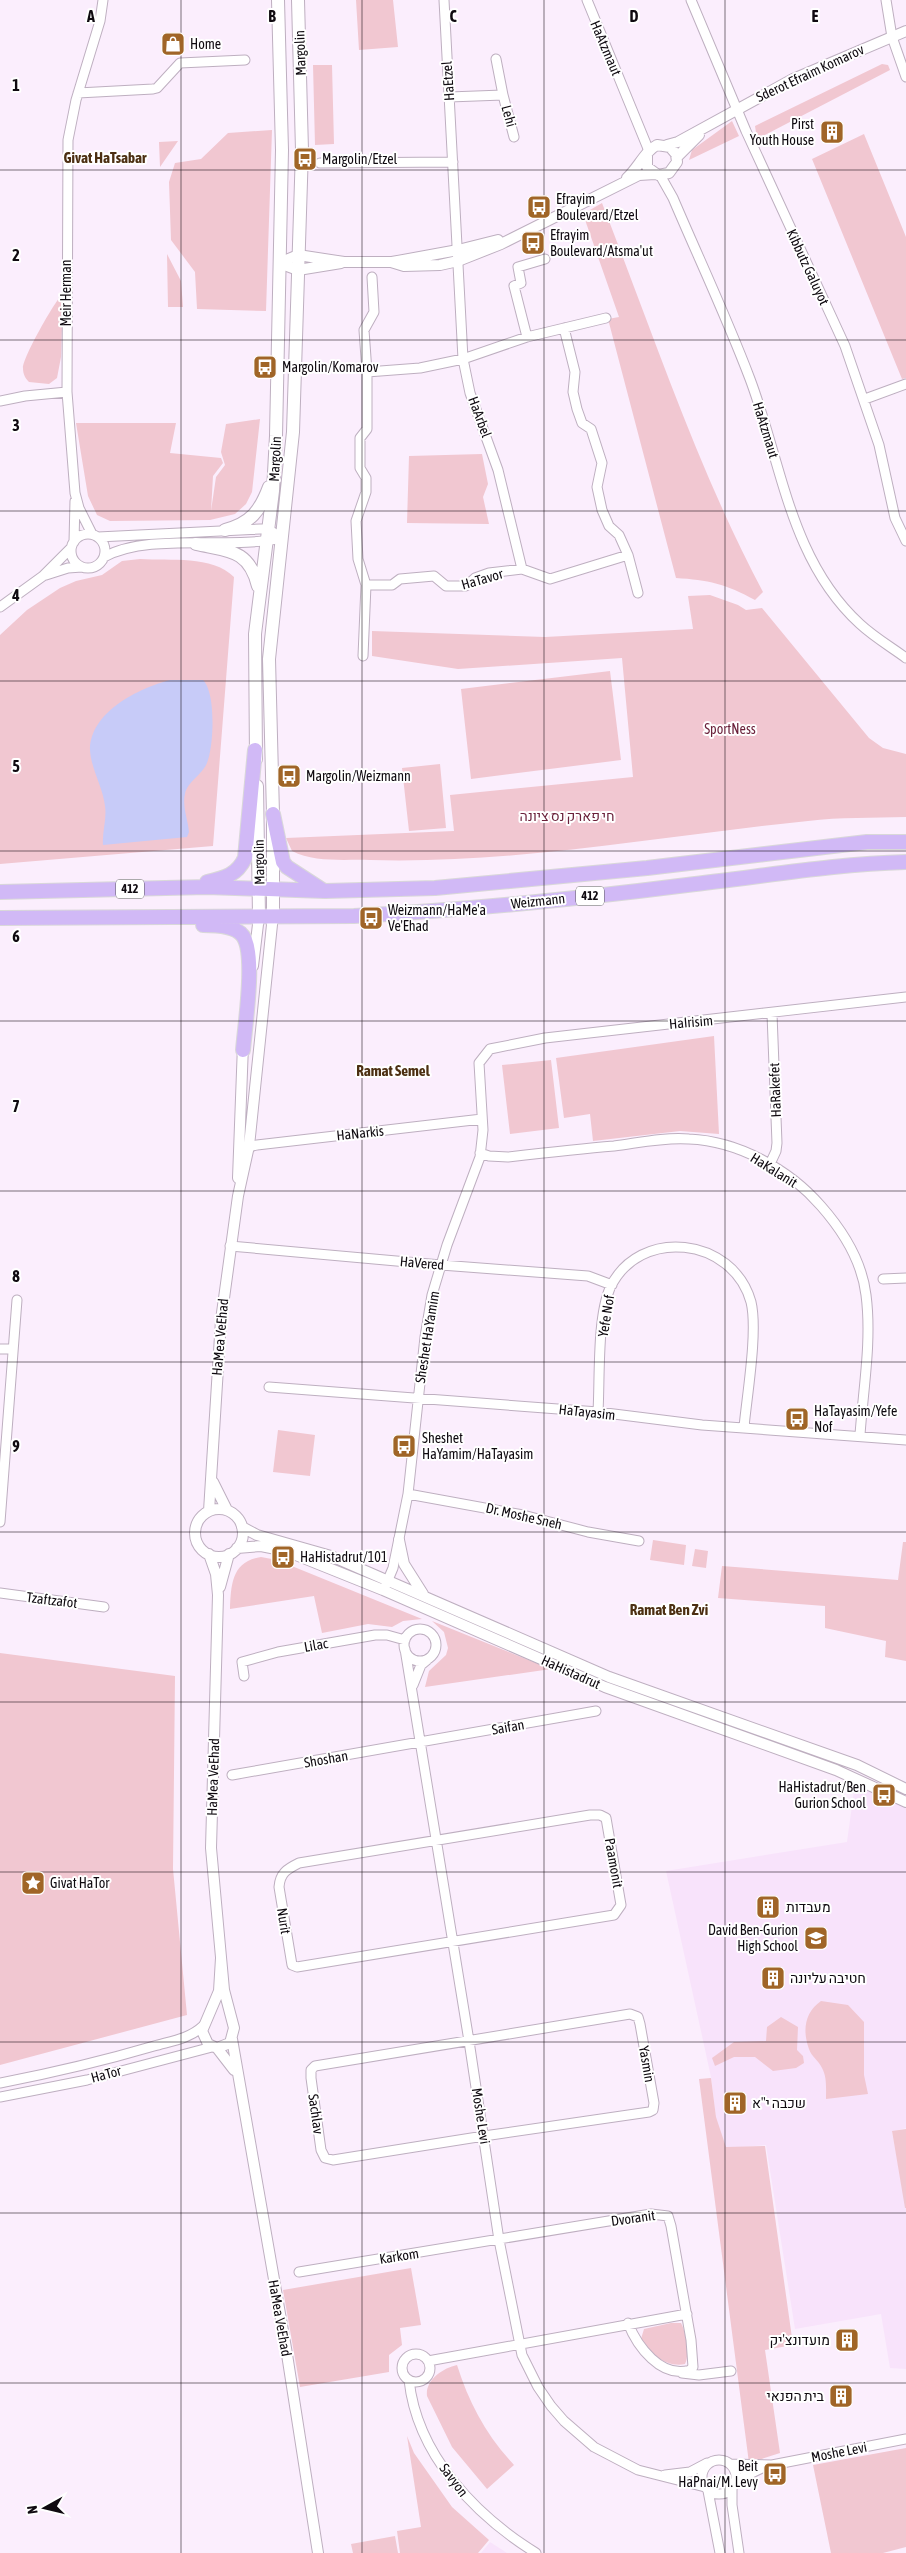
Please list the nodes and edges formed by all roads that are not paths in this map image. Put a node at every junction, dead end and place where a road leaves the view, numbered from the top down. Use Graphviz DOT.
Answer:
graph roads {
  1 [pos="103,0"];
  2 [pos="278,0"];
  3 [pos="298,0"];
  4 [pos="444,0"];
  5 [pos="587,0"];
  6 [pos="691,0"];
  7 [pos="886,0"];
  8 [pos="906,31"];
  9 [pos="892,37"];
  10 [pos="496,59"];
  11 [pos="245,60"];
  12 [pos="906,77"];
  13 [pos="78,93"];
  14 [pos="503,96"];
  15 [pos="450,97"];
  16 [pos="736,108"];
  17 [pos="717,120"];
  18 [pos="514,136"];
  19 [pos="667,145"];
  20 [pos="648,153"];
  21 [pos="677,157"];
  22 [pos="453,162"];
  23 [pos="320,163"];
  24 [pos="658,175"];
  25 [pos="614,189"];
  26 [pos="298,255"];
  27 [pos="458,256"];
  28 [pos="545,260"];
  29 [pos="344,262"];
  30 [pos="279,263"];
  31 [pos="298,270"];
  32 [pos="372,277"];
  33 [pos="606,318"];
  34 [pos="564,328"];
  35 [pos="527,337"];
  36 [pos="463,358"];
  37 [pos="367,372"];
  38 [pos="906,384"];
  39 [pos="66,392"];
  40 [pos="865,399"];
  41 [pos="0,401"];
  42 [pos="274,473"];
  43 [pos="75,493"];
  44 [pos="225,530"];
  45 [pos="95,536"];
  46 [pos="267,536"];
  47 [pos="282,538"];
  48 [pos="906,541"];
  49 [pos="196,544"];
  50 [pos="72,545"];
  51 [pos="628,555"];
  52 [pos="104,558"];
  53 [pos="84,567"];
  54 [pos="522,570"];
  55 [pos="43,576"];
  56 [pos="366,586"];
  57 [pos="260,592"];
  58 [pos="638,593"];
  59 [pos="0,607"];
  60 [pos="363,656"];
  61 [pos="906,658"];
  62 [pos="255,750"];
  63 [pos="273,814"];
  64 [pos="906,842"];
  65 [pos="906,862"];
  66 [pos="260,883"];
  67 [pos="274,883"];
  68 [pos="155,888"];
  69 [pos="325,891"];
  70 [pos="0,892"];
  71 [pos="266,916"];
  72 [pos="0,919"];
  73 [pos="906,998"];
  74 [pos="772,1014"];
  75 [pos="243,1050"];
  76 [pos="481,1058"];
  77 [pos="482,1120"];
  78 [pos="249,1146"];
  79 [pos="238,1150"];
  80 [pos="480,1153"];
  81 [pos="770,1164"];
  82 [pos="238,1196"];
  83 [pos="230,1246"];
  84 [pos="441,1265"];
  85 [pos="906,1278"];
  86 [pos="883,1279"];
  87 [pos="612,1285"];
  88 [pos="18,1300"];
  89 [pos="0,1349"];
  90 [pos="12,1349"];
  91 [pos="268,1386"];
  92 [pos="418,1399"];
  93 [pos="598,1412"];
  94 [pos="744,1427"];
  95 [pos="860,1435"];
  96 [pos="906,1440"];
  97 [pos="2,1456"];
  98 [pos="212,1479"];
  99 [pos="408,1494"];
  100 [pos="226,1510"];
  101 [pos="209,1511"];
  102 [pos="0,1522"];
  103 [pos="242,1527"];
  104 [pos="399,1540"];
  105 [pos="639,1541"];
  106 [pos="233,1551"];
  107 [pos="209,1554"];
  108 [pos="389,1580"];
  109 [pos="383,1590"];
  110 [pos="0,1593"];
  111 [pos="424,1595"];
  112 [pos="218,1596"];
  113 [pos="104,1607"];
  114 [pos="405,1644"];
  115 [pos="429,1658"];
  116 [pos="244,1676"];
  117 [pos="412,1688"];
  118 [pos="596,1711"];
  119 [pos="420,1743"];
  120 [pos="232,1775"];
  121 [pos="906,1789"];
  122 [pos="906,1802"];
  123 [pos="436,1839"];
  124 [pos="453,1942"];
  125 [pos="221,1958"];
  126 [pos="204,2023"];
  127 [pos="232,2023"];
  128 [pos="232,2039"];
  129 [pos="469,2041"];
  130 [pos="215,2047"];
  131 [pos="0,2083"];
  132 [pos="238,2083"];
  133 [pos="0,2097"];
  134 [pos="484,2136"];
  135 [pos="499,2240"];
  136 [pos="299,2272"];
  137 [pos="687,2314"];
  138 [pos="628,2323"];
  139 [pos="519,2343"];
  140 [pos="428,2361"];
  141 [pos="731,2371"];
  142 [pos="678,2372"];
  143 [pos="409,2380"];
  144 [pos="906,2439"];
  145 [pos="709,2462"];
  146 [pos="730,2464"];
  147 [pos="772,2465"];
  148 [pos="660,2476"];
  149 [pos="734,2484"];
  150 [pos="707,2489"];
  151 [pos="318,2553"];
  152 [pos="536,2553"];
  153 [pos="720,2553"];
  154 [pos="739,2553"];
  1 -- 13 [label="street, Meir Herman"];
  2 -- 30 [label="main road, Margolin"];
  3 -- 26 [label="main road, Margolin"];
  4 -- 15 [label="street, HaEtzel"];
  5 -- 20 [label="street, HaAtzmaut"];
  6 -- 16 [label="street, Kibbutz Galuyot"];
  7 -- 9 [label="street"];
  8 -- 9 [label="street, Sderot Efraim Komarov"];
  9 -- 12 [label="street"];
  9 -- 16 [label="street, Sderot Efraim Komarov"];
  10 -- 14 [label="street, Lehi"];
  11 -- 13 [label="street"];
  13 -- 39 [label="street, Meir Herman"];
  14 -- 15 [label="street, Lehi"];
  14 -- 18 [label="street, Lehi"];
  15 -- 22 [label="street, HaEtzel"];
  16 -- 17 [label="street, Sderot Efraim Komarov"];
  16 -- 40 [label="street, Kibbutz Galuyot"];
  17 -- 19 [label="street, Sderot Efraim Komarov"];
  17 -- 21 [label="street, Sderot Efraim Komarov"];
  19 -- 20 [label="street"];
  19 -- 21 [label="street"];
  20 -- 24 [label="street"];
  20 -- 25 [label="street"];
  21 -- 24 [label="street"];
  22 -- 23 [label="street"];
  22 -- 27 [label="street, HaEtzel"];
  24 -- 25 [label="street"];
  24 -- 61 [label="street, HaAtzmaut"];
  25 -- 27 [label="street"];
  26 -- 29 [label="street"];
  26 -- 30 [label="street"];
  26 -- 31 [label="main road, Margolin"];
  27 -- 29 [label="street"];
  27 -- 36 [label="street, HaArbel"];
  28 -- 35 [label="street"];
  29 -- 31 [label="street"];
  30 -- 31 [label="street"];
  30 -- 42 [label="main road, Margolin"];
  31 -- 47 [label="main road, Margolin"];
  32 -- 37 [label="street"];
  33 -- 34 [label="street"];
  34 -- 35 [label="street"];
  34 -- 51 [label="street"];
  35 -- 36 [label="street"];
  36 -- 37 [label="street"];
  36 -- 54 [label="street, HaArbel"];
  37 -- 56 [label="street"];
  38 -- 40 [label="street"];
  39 -- 41 [label="street"];
  39 -- 43 [label="street, Meir Herman"];
  40 -- 48 [label="street, Kibbutz Galuyot"];
  42 -- 44 [label="main road"];
  42 -- 46 [label="main road, Margolin"];
  43 -- 45 [label="street"];
  43 -- 50 [label="street"];
  44 -- 45 [label="street"];
  44 -- 46 [label="street"];
  45 -- 50 [label="street"];
  45 -- 52 [label="street"];
  46 -- 47 [label="street"];
  46 -- 49 [label="street"];
  46 -- 57 [label="main road, Margolin"];
  47 -- 63 [label="main road, Margolin"];
  49 -- 52 [label="street"];
  49 -- 57 [label="main road"];
  50 -- 53 [label="street"];
  50 -- 55 [label="street"];
  51 -- 54 [label="street, HaTavor"];
  51 -- 58 [label="street"];
  52 -- 53 [label="street"];
  53 -- 55 [label="street"];
  54 -- 56 [label="street, HaTavor"];
  55 -- 59 [label="street"];
  56 -- 60 [label="street"];
  57 -- 62 [label="main road, Margolin"];
  62 -- 66 [label="main road, Margolin"];
  62 -- 68 [label="main road"];
  63 -- 67 [label="main road, Margolin"];
  63 -- 69 [label="main road"];
  64 -- 69 [label="main road, Weizmann / 412"];
  65 -- 71 [label="main road, Weizmann / 412"];
  66 -- 67 [label="main road, Weizmann / 412"];
  66 -- 68 [label="main road, 412"];
  66 -- 71 [label="main road, Margolin"];
  67 -- 69 [label="main road, Weizmann / 412"];
  67 -- 71 [label="main road, Margolin"];
  68 -- 70 [label="main road, 412"];
  71 -- 72 [label="main road, 412"];
  71 -- 75 [label="street, HaMea VeEhad"];
  71 -- 78 [label="street, HaMea VeEhad"];
  72 -- 75 [label="main road"];
  73 -- 74 [label="street, HaIrisim"];
  74 -- 76 [label="street, HaIrisim"];
  74 -- 81 [label="street, HaRakefet"];
  75 -- 79 [label="street, HaMea VeEhad"];
  76 -- 77 [label="street, Sheshet HaYamim"];
  77 -- 78 [label="street, HaNarkis"];
  77 -- 80 [label="street, Sheshet HaYamim"];
  78 -- 79 [label="street, HaNarkis"];
  78 -- 82 [label="street, HaMea VeEhad"];
  79 -- 82 [label="street, HaMea VeEhad"];
  80 -- 81 [label="street, HaKalanit"];
  80 -- 84 [label="street, Sheshet HaYamim"];
  81 -- 95 [label="street, HaKalanit"];
  82 -- 83 [label="street, HaMea VeEhad"];
  83 -- 84 [label="street, HaVered"];
  83 -- 98 [label="street, HaMea VeEhad"];
  84 -- 87 [label="street, HaVered"];
  84 -- 92 [label="street, Sheshet HaYamim"];
  85 -- 86 [label="street"];
  87 -- 93 [label="street, Yefe Nof"];
  87 -- 94 [label="street, Yefe Nof"];
  88 -- 90 [label="street"];
  89 -- 90 [label="street"];
  90 -- 97 [label="street"];
  91 -- 92 [label="street, HaTayasim"];
  92 -- 93 [label="street, HaTayasim"];
  92 -- 99 [label="street, Sheshet HaYamim"];
  93 -- 94 [label="street, HaTayasim"];
  94 -- 95 [label="street, HaTayasim"];
  95 -- 96 [label="street, HaTayasim"];
  97 -- 102 [label="street"];
  98 -- 100 [label="street, HaMea VeEhad"];
  98 -- 101 [label="street, HaMea VeEhad"];
  99 -- 104 [label="street, Sheshet HaYamim"];
  99 -- 105 [label="street, Dr. Moshe Sneh"];
  100 -- 101 [label="street"];
  100 -- 103 [label="street"];
  101 -- 107 [label="street"];
  103 -- 106 [label="street"];
  103 -- 108 [label="street, HaHistadrut"];
  104 -- 108 [label="street, Sheshet HaYamim"];
  104 -- 111 [label="street"];
  106 -- 107 [label="street"];
  106 -- 109 [label="street, HaHistadrut"];
  106 -- 112 [label="street, HaMea VeEhad"];
  107 -- 112 [label="street, HaMea VeEhad"];
  108 -- 109 [label="street, Sheshet HaYamim"];
  108 -- 111 [label="street, HaHistadrut"];
  109 -- 122 [label="street, HaHistadrut"];
  110 -- 113 [label="street, Tzaftzafot"];
  111 -- 121 [label="street, HaHistadrut"];
  112 -- 125 [label="street, HaMea VeEhad"];
  114 -- 115 [label="street"];
  114 -- 115 [label="street"];
  114 -- 116 [label="street, Lilac"];
  114 -- 117 [label="street, Moshe Levi"];
  115 -- 117 [label="street, Moshe Levi"];
  117 -- 119 [label="street, Moshe Levi"];
  118 -- 119 [label="street, Saifan"];
  119 -- 120 [label="street, Shoshan"];
  119 -- 123 [label="street, Moshe Levi"];
  123 -- 124 [label="street, Moshe Levi"];
  123 -- 124 [label="street, Nurit"];
  123 -- 124 [label="street, Paamonit"];
  124 -- 129 [label="street, Moshe Levi"];
  125 -- 126 [label="street, HaMea VeEhad"];
  125 -- 127 [label="street, HaMea VeEhad"];
  126 -- 127 [label="street"];
  126 -- 130 [label="street"];
  126 -- 131 [label="street, HaTor"];
  127 -- 128 [label="street"];
  128 -- 130 [label="street"];
  128 -- 132 [label="street, HaMea VeEhad"];
  129 -- 134 [label="street, Moshe Levi"];
  129 -- 134 [label="street, Sachlav"];
  129 -- 134 [label="street, Yasmin"];
  130 -- 132 [label="street, HaMea VeEhad"];
  130 -- 133 [label="street, HaTor"];
  132 -- 151 [label="street, HaMea VeEhad"];
  134 -- 135 [label="street, Moshe Levi"];
  135 -- 136 [label="street, Karkom"];
  135 -- 137 [label="street, Dvoranit"];
  135 -- 139 [label="street, Moshe Levi"];
  137 -- 138 [label="street"];
  137 -- 142 [label="street, Dvoranit"];
  138 -- 139 [label="street"];
  138 -- 142 [label="street"];
  139 -- 140 [label="street"];
  139 -- 148 [label="street, Moshe Levi"];
  140 -- 143 [label="street"];
  140 -- 143 [label="street"];
  141 -- 142 [label="street"];
  143 -- 152 [label="street, Savyon"];
  144 -- 147 [label="street, Moshe Levi"];
  145 -- 146 [label="street"];
  145 -- 148 [label="street, Moshe Levi"];
  145 -- 150 [label="street"];
  146 -- 147 [label="street, Moshe Levi"];
  146 -- 149 [label="street"];
  147 -- 149 [label="street, Moshe Levi"];
  148 -- 150 [label="street, Moshe Levi"];
  149 -- 150 [label="street"];
  149 -- 154 [label="street"];
  150 -- 153 [label="street"];
}
